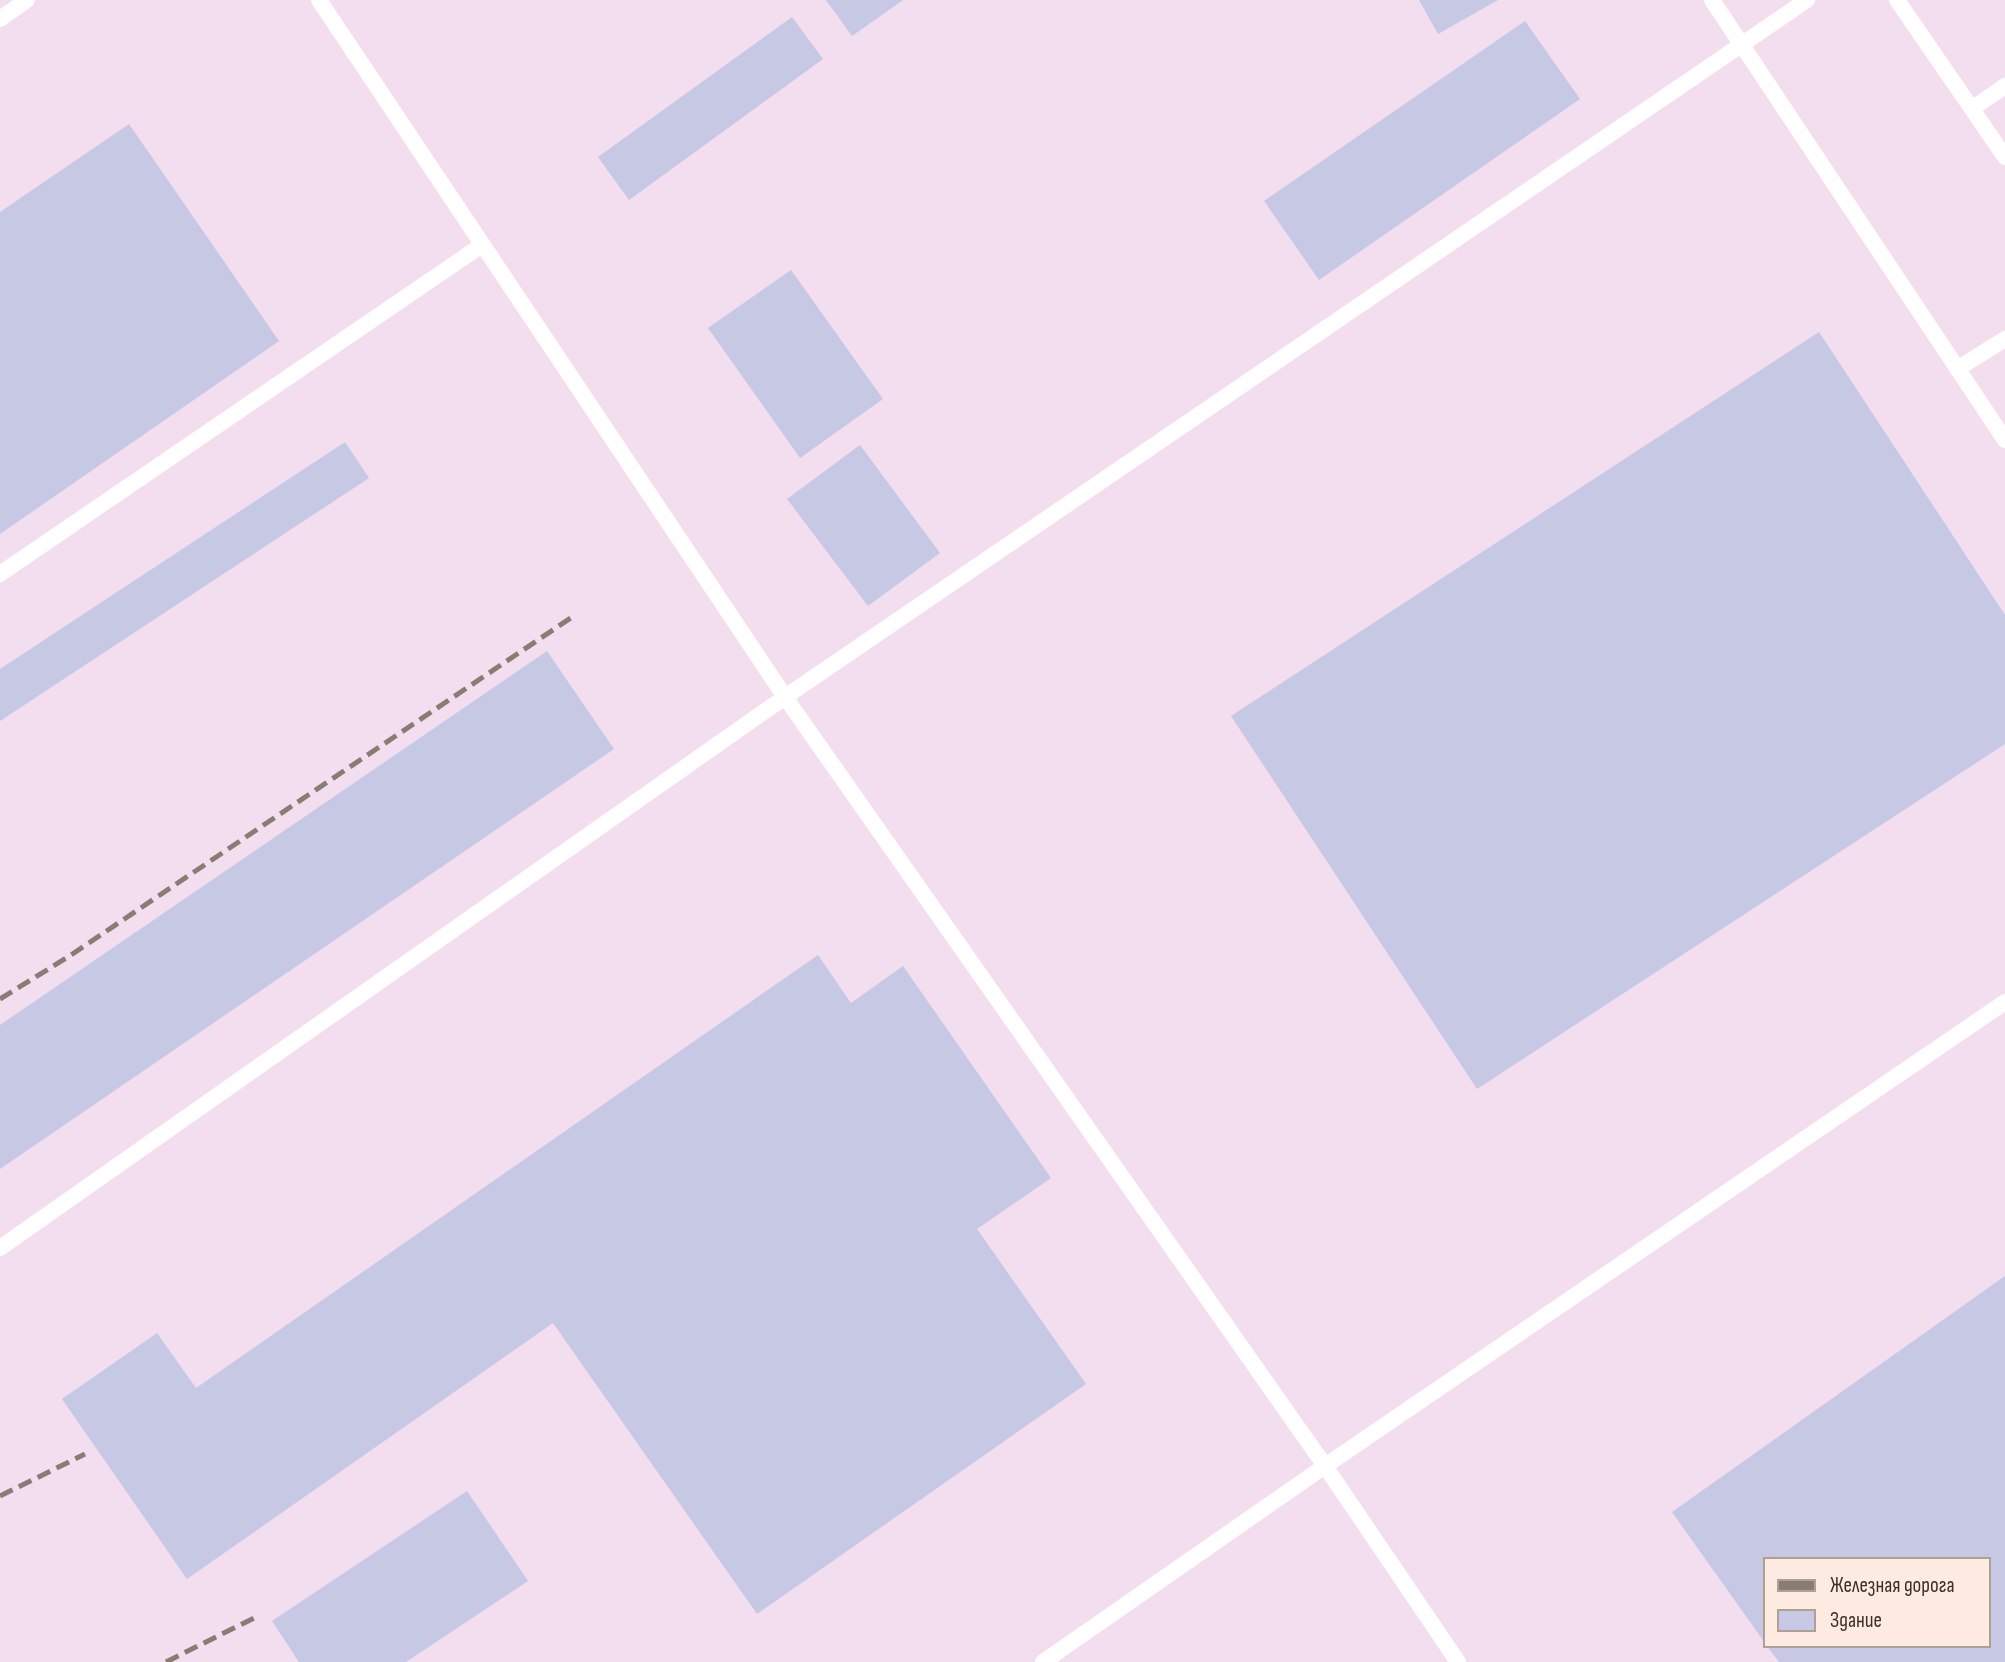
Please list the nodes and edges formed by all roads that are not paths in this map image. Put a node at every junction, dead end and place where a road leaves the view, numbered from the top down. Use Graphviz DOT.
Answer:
graph roads {
  1 [pos="27,0"];
  2 [pos="319,0"];
  3 [pos="1712,0"];
  4 [pos="1807,0"];
  5 [pos="1897,0"];
  6 [pos="0,19"];
  7 [pos="1743,44"];
  8 [pos="2005,86"];
  9 [pos="1973,108"];
  10 [pos="2005,157"];
  11 [pos="482,246"];
  12 [pos="2005,339"];
  13 [pos="1958,369"];
  14 [pos="2005,440"];
  15 [pos="0,574"];
  16 [pos="785,697"];
  17 [pos="2005,1002"];
  18 [pos="0,1248"];
  19 [pos="1325,1466"];
  20 [pos="1042,1662"];
  21 [pos="1458,1662"];
  1 -- 6 [label="lane"];
  2 -- 11 [label="lane"];
  3 -- 7 [label="lane"];
  4 -- 7 [label="lane"];
  5 -- 9 [label="lane"];
  7 -- 13 [label="lane"];
  7 -- 16 [label="lane"];
  8 -- 9 [label="lane"];
  9 -- 10 [label="lane"];
  11 -- 15 [label="lane"];
  11 -- 16 [label="lane"];
  12 -- 13 [label="lane"];
  13 -- 14 [label="lane"];
  16 -- 18 [label="lane"];
  16 -- 19 [label="lane"];
  17 -- 19 [label="lane"];
  19 -- 20 [label="lane"];
  19 -- 21 [label="lane"];
}
